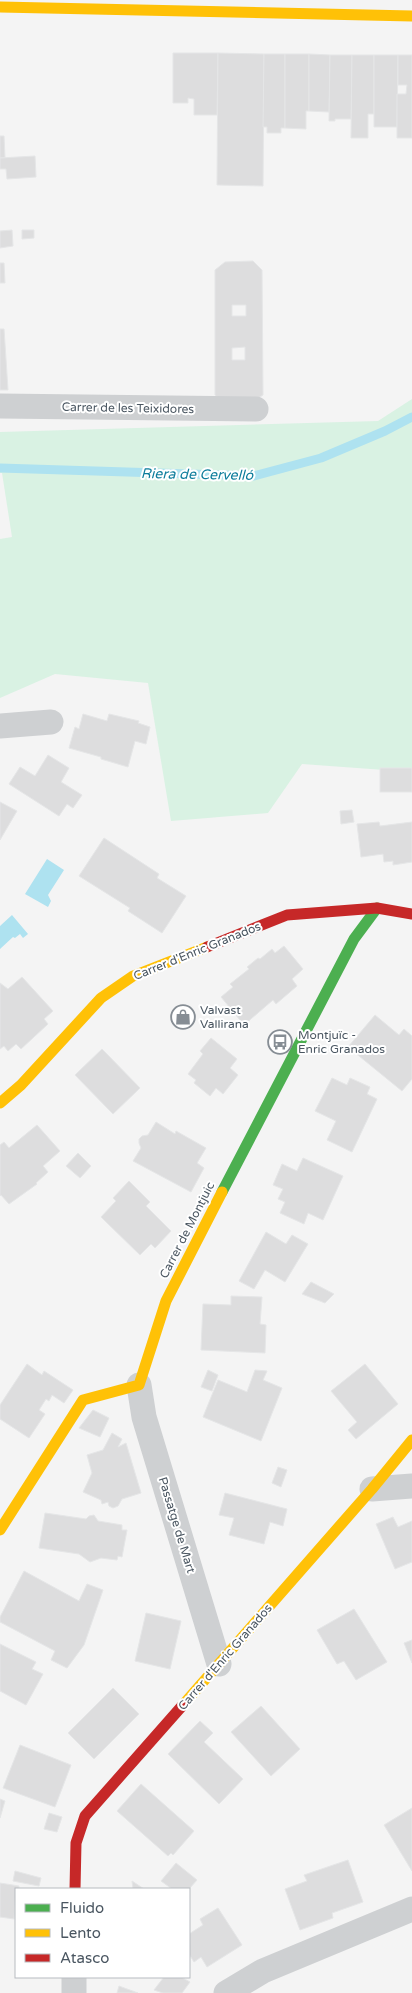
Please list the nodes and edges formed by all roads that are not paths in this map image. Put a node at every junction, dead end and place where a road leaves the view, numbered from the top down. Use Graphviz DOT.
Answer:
graph roads {
  1 [pos="204,6"];
  2 [pos="0,7"];
  3 [pos="412,16"];
  4 [pos="0,406"];
  5 [pos="256,409"];
  6 [pos="51,722"];
  7 [pos="0,726"];
  8 [pos="377,908"];
  9 [pos="412,914"];
  10 [pos="0,1103"];
  11 [pos="139,1386"];
  12 [pos="412,1440"];
  13 [pos="412,1486"];
  14 [pos="372,1490"];
  15 [pos="0,1530"];
  16 [pos="219,1664"];
  17 [pos="75,1888"];
  18 [pos="412,1910"];
  19 [pos="74,1978"];
  20 [pos="74,1993"];
  21 [pos="226,1993"];
  1 -- 2 [label="street"];
  1 -- 3 [label="street"];
  4 -- 5 [label="street, Carrer de les Teixidores"];
  6 -- 7 [label="street"];
  8 -- 9 [label="street, Carrer d'Enric Granados"];
  8 -- 10 [label="street, Carrer d'Enric Granados"];
  8 -- 11 [label="street, Carrer de Montjuic"];
  11 -- 15 [label="street"];
  11 -- 16 [label="street, Passatge de Mart"];
  12 -- 14 [label="street, Carrer d'Enric Granados"];
  13 -- 14 [label="street"];
  14 -- 16 [label="street, Carrer d'Enric Granados"];
  16 -- 17 [label="street, Carrer d'Enric Granados"];
  18 -- 21 [label="street"];
  19 -- 20 [label="street"];
}
